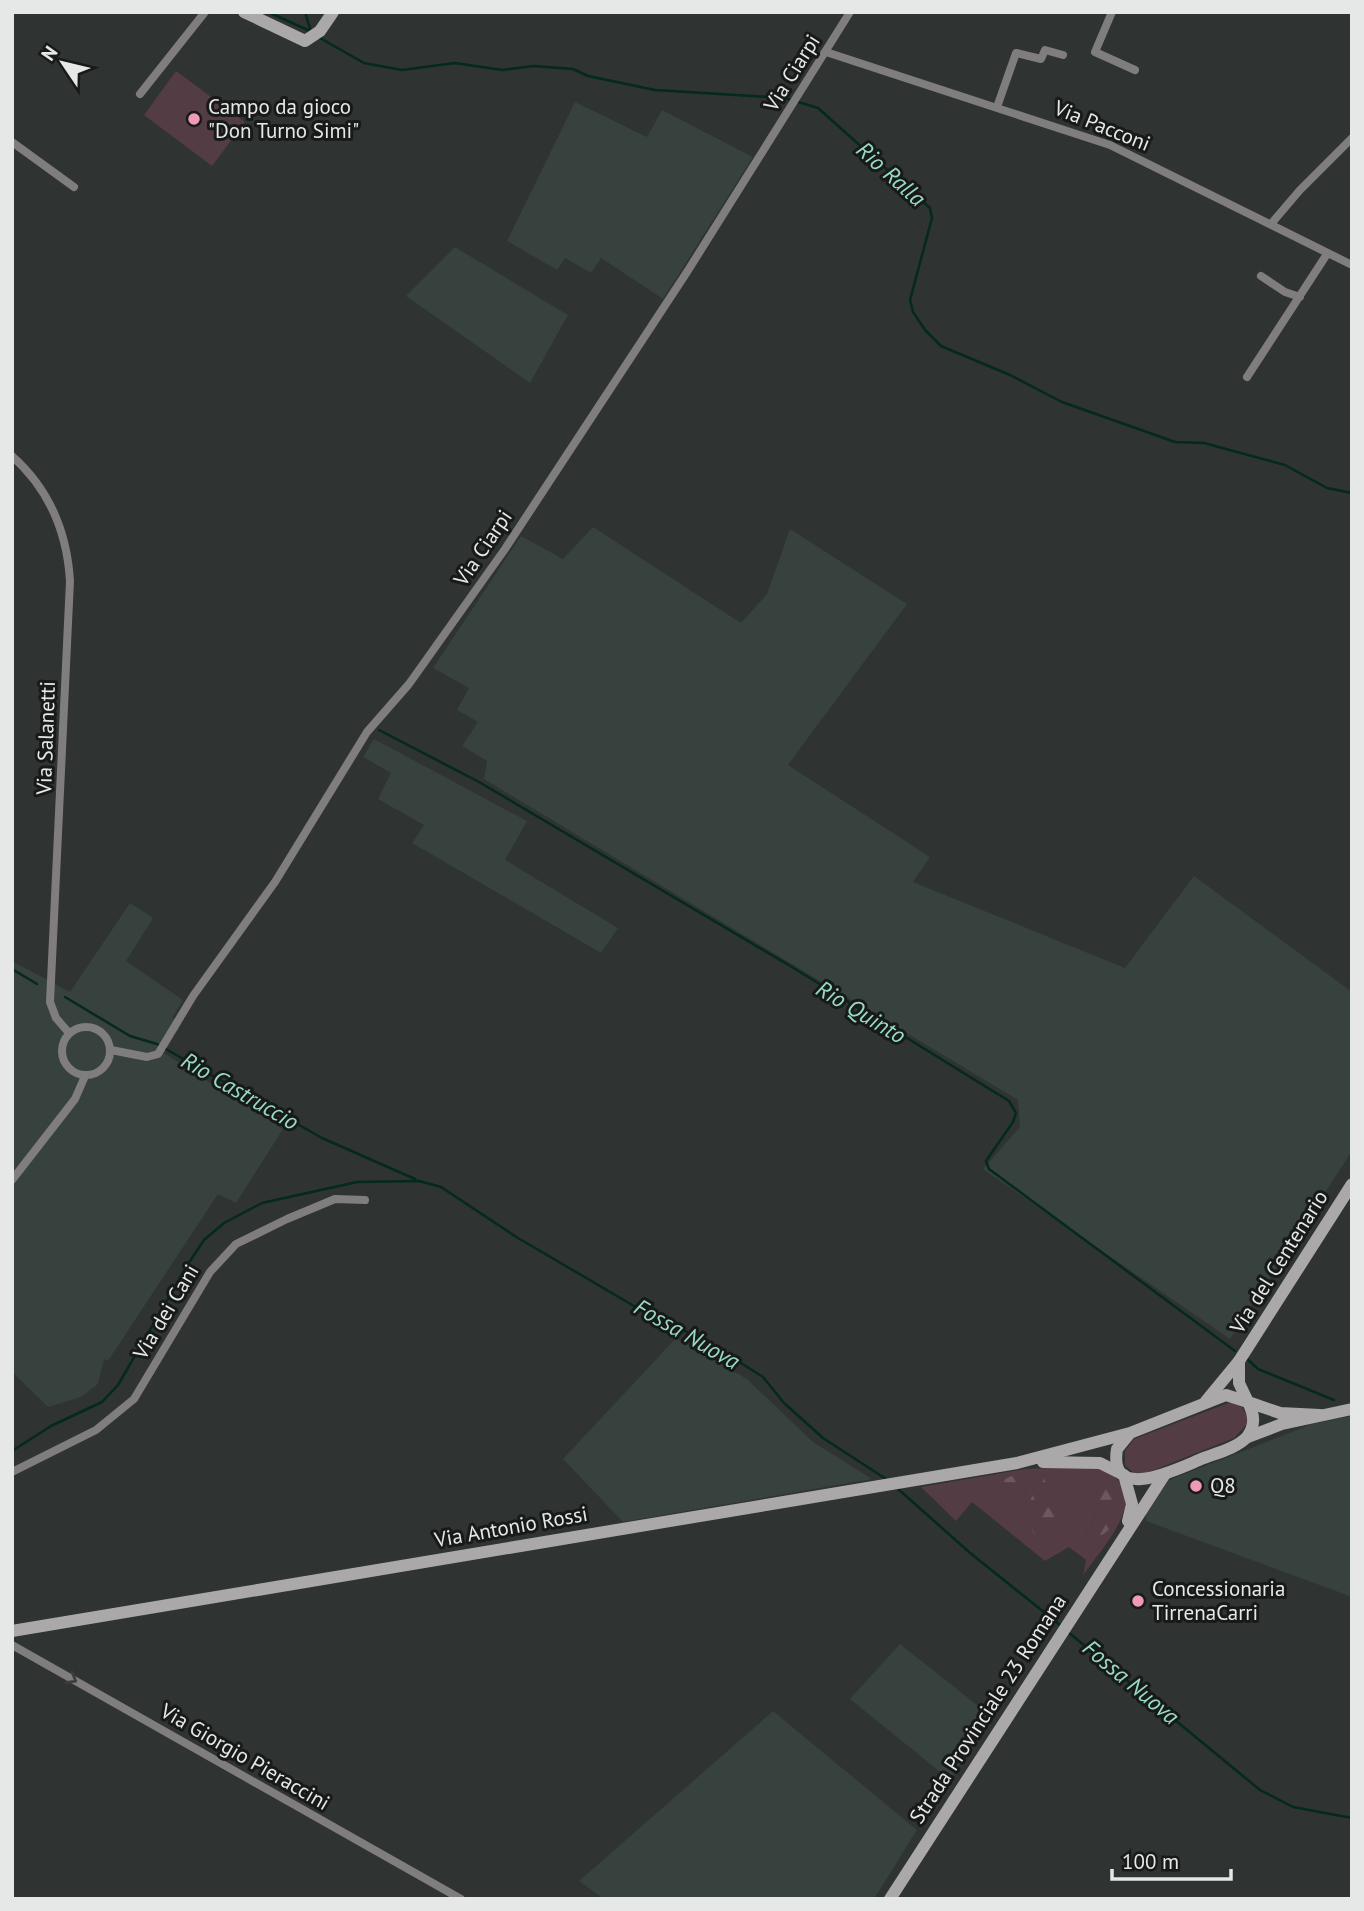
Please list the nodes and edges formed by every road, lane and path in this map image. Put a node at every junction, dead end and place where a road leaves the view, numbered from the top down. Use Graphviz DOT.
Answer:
graph roads {
  1 [pos="205,12"];
  2 [pos="244,12"];
  3 [pos="333,12"];
  4 [pos="850,12"];
  5 [pos="1112,12"];
  6 [pos="825,52"];
  7 [pos="1063,55"];
  8 [pos="1135,69"];
  9 [pos="140,94"];
  10 [pos="997,107"];
  11 [pos="1352,138"];
  12 [pos="12,142"];
  13 [pos="74,187"];
  14 [pos="1271,224"];
  15 [pos="1327,254"];
  16 [pos="1352,265"];
  17 [pos="1261,276"];
  18 [pos="1300,297"];
  19 [pos="1247,377"];
  20 [pos="12,456"];
  21 [pos="69,1033"];
  22 [pos="111,1051"];
  23 [pos="85,1076"];
  24 [pos="12,1180"];
  25 [pos="1352,1184"];
  26 [pos="365,1200"];
  27 [pos="1239,1362"];
  28 [pos="1205,1402"];
  29 [pos="1248,1402"];
  30 [pos="1352,1409"];
  31 [pos="1320,1415"];
  32 [pos="1130,1433"];
  33 [pos="1246,1437"];
  34 [pos="1017,1463"];
  35 [pos="12,1472"];
  36 [pos="1165,1474"];
  37 [pos="1124,1475"];
  38 [pos="1120,1541"];
  39 [pos="12,1632"];
  40 [pos="12,1645"];
  41 [pos="461,1899"];
  42 [pos="890,1899"];
  1 -- 9 [label="street"];
  2 -- 3 [label="main road"];
  4 -- 6 [label="street, Via Ciarpi"];
  5 -- 8 [label="street"];
  6 -- 10 [label="street, Via Pacconi"];
  6 -- 22 [label="street, Via Ciarpi"];
  7 -- 10 [label="street"];
  10 -- 14 [label="street, Via Pacconi"];
  11 -- 14 [label="street"];
  12 -- 13 [label="street"];
  14 -- 15 [label="street, Via Pacconi"];
  15 -- 16 [label="street, Via Pacconi"];
  15 -- 18 [label="street"];
  17 -- 18 [label="street"];
  18 -- 19 [label="street"];
  20 -- 21 [label="street, Via Salanetti"];
  21 -- 22 [label="street"];
  21 -- 23 [label="street"];
  22 -- 23 [label="street"];
  23 -- 24 [label="street"];
  25 -- 27 [label="main road, Via del Centenario"];
  26 -- 35 [label="street, Via dei Cani"];
  27 -- 28 [label="main road, Via del Centenario"];
  27 -- 29 [label="main road"];
  28 -- 29 [label="main road"];
  28 -- 32 [label="main road"];
  29 -- 31 [label="main road"];
  29 -- 33 [label="main road"];
  30 -- 31 [label="main road"];
  31 -- 33 [label="main road"];
  32 -- 34 [label="main road"];
  32 -- 37 [label="main road"];
  33 -- 36 [label="main road"];
  34 -- 37 [label="main road"];
  34 -- 39 [label="main road, Via Antonio Rossi"];
  36 -- 37 [label="main road"];
  36 -- 38 [label="main road"];
  37 -- 38 [label="main road"];
  38 -- 42 [label="main road, Strada Provinciale 23 Romana"];
  40 -- 41 [label="street, Via Giorgio Pieraccini, one-way"];
}
